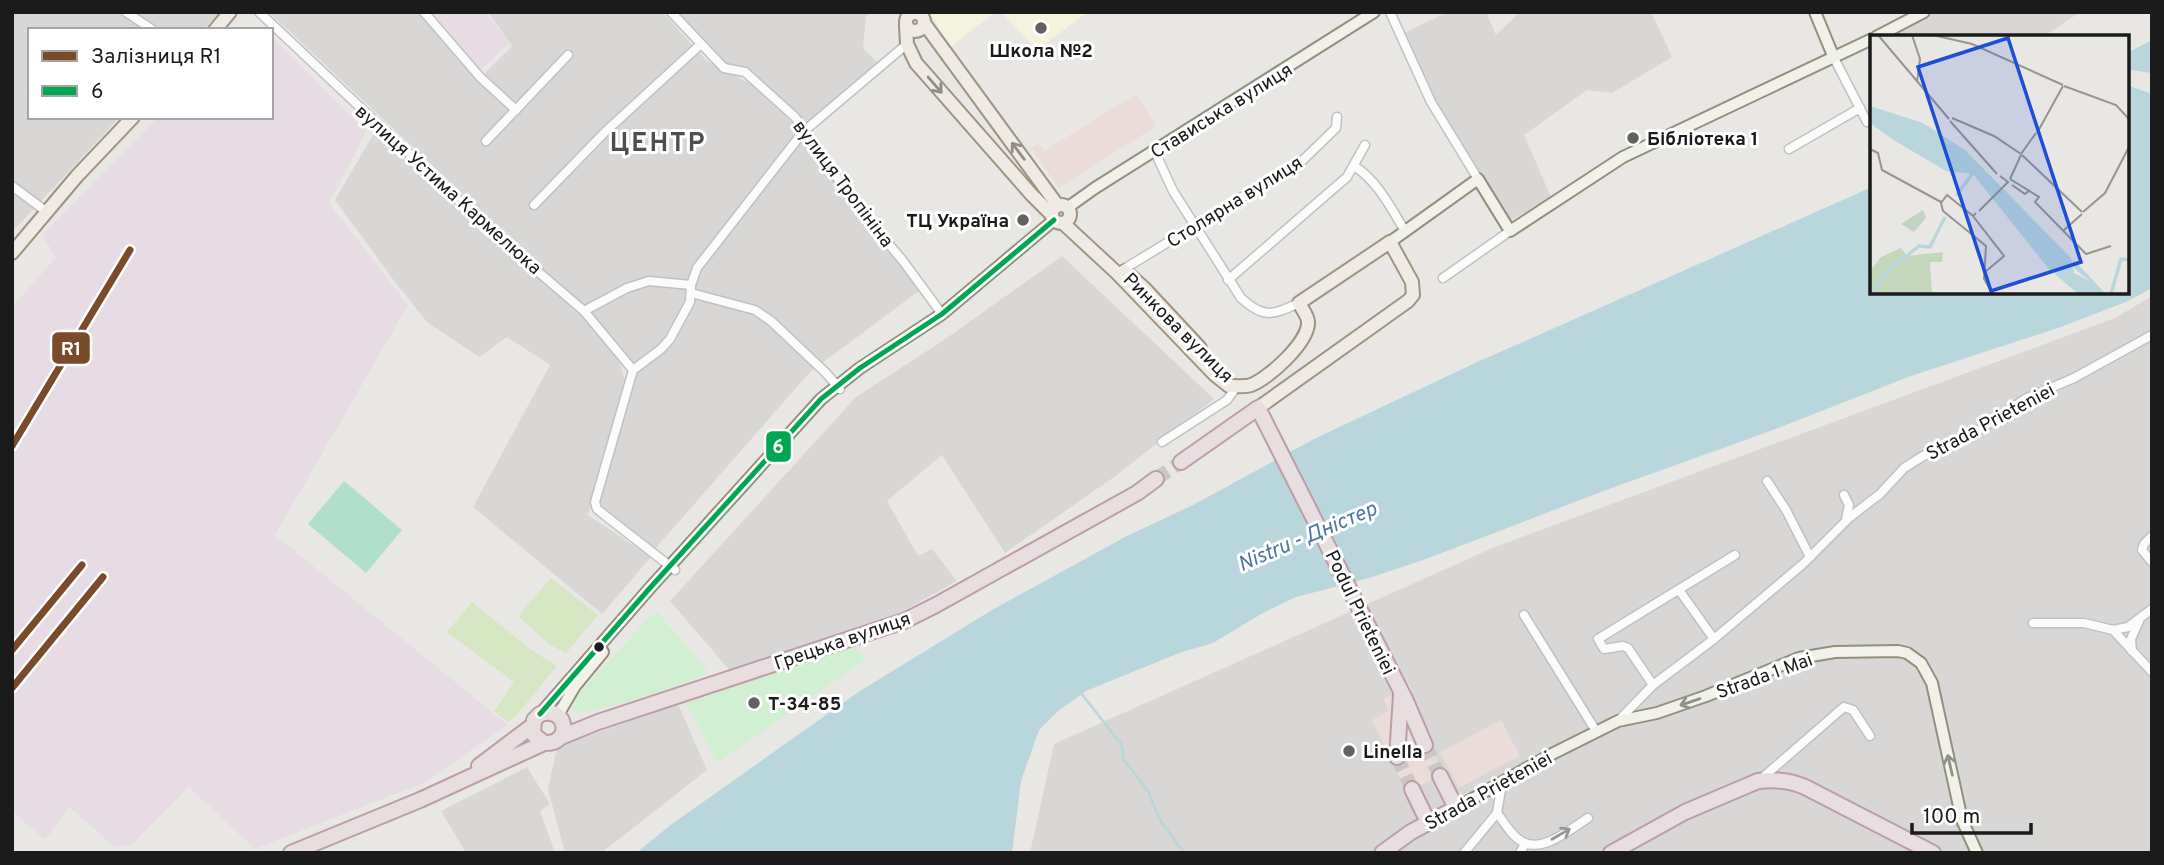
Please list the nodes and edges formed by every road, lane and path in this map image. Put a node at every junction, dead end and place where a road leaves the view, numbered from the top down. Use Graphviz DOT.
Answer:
graph roads {
  1 [pos="126,12"];
  2 [pos="230,12"];
  3 [pos="259,12"];
  4 [pos="424,12"];
  5 [pos="671,12"];
  6 [pos="1374,12"];
  7 [pos="1390,12"];
  8 [pos="1815,12"];
  9 [pos="1924,12"];
  10 [pos="909,18"];
  11 [pos="150,28"];
  12 [pos="217,28"];
  13 [pos="1881,35"];
  14 [pos="1870,40"];
  15 [pos="701,44"];
  16 [pos="907,44"];
  17 [pos="568,55"];
  18 [pos="1835,58"];
  19 [pos="1860,108"];
  20 [pos="516,110"];
  21 [pos="1337,117"];
  22 [pos="131,119"];
  23 [pos="1867,121"];
  24 [pos="803,132"];
  25 [pos="486,141"];
  26 [pos="1365,145"];
  27 [pos="1789,149"];
  28 [pos="1154,152"];
  29 [pos="1354,166"];
  30 [pos="1478,180"];
  31 [pos="12,186"];
  32 [pos="534,205"];
  33 [pos="47,212"];
  34 [pos="1060,216"];
  35 [pos="1196,226"];
  36 [pos="1405,231"];
  37 [pos="1510,231"];
  38 [pos="1390,242"];
  39 [pos="12,253"];
  40 [pos="1120,271"];
  41 [pos="1443,278"];
  42 [pos="1228,280"];
  43 [pos="691,289"];
  44 [pos="1299,303"];
  45 [pos="584,311"];
  46 [pos="942,314"];
  47 [pos="2152,335"];
  48 [pos="633,370"];
  49 [pos="1237,386"];
  50 [pos="838,387"];
  51 [pos="1258,408"];
  52 [pos="1162,442"];
  53 [pos="1181,462"];
  54 [pos="1156,479"];
  55 [pos="1767,481"];
  56 [pos="1844,495"];
  57 [pos="1843,525"];
  58 [pos="2152,536"];
  59 [pos="1829,539"];
  60 [pos="1800,542"];
  61 [pos="1735,555"];
  62 [pos="1810,557"];
  63 [pos="2152,562"];
  64 [pos="673,568"];
  65 [pos="1679,590"];
  66 [pos="2152,609"];
  67 [pos="1524,615"];
  68 [pos="2140,620"];
  69 [pos="2033,623"];
  70 [pos="2113,630"];
  71 [pos="1714,639"];
  72 [pos="2132,651"];
  73 [pos="2152,672"];
  74 [pos="1653,685"];
  75 [pos="1401,694"];
  76 [pos="559,716"];
  77 [pos="536,720"];
  78 [pos="1618,721"];
  79 [pos="598,722"];
  80 [pos="1596,731"];
  81 [pos="1870,736"];
  82 [pos="561,737"];
  83 [pos="544,743"];
  84 [pos="1425,745"];
  85 [pos="1397,757"];
  86 [pos="1440,776"];
  87 [pos="458,781"];
  88 [pos="1758,781"];
  89 [pos="1502,783"];
  90 [pos="1412,789"];
  91 [pos="1456,808"];
  92 [pos="1497,813"];
  93 [pos="1588,818"];
  94 [pos="1428,822"];
  95 [pos="1525,844"];
  96 [pos="291,853"];
  97 [pos="1382,853"];
  98 [pos="1464,853"];
  99 [pos="1520,853"];
  100 [pos="1611,853"];
  101 [pos="1933,853"];
  102 [pos="1977,853"];
  1 -- 11 [label="street"];
  2 -- 12 [label="main road"];
  3 -- 45 [label="street, вулиця Устима Кармелюка"];
  4 -- 20 [label="street"];
  5 -- 15 [label="street, вулиця Тропініна"];
  6 -- 28 [label="main road, Стависька вулиця"];
  7 -- 30 [label="street"];
  8 -- 18 [label="main road"];
  9 -- 13 [label="main road"];
  10 -- 16 [label="main road, Ринкова вулиця"];
  34 -- 10 [label="main road, Ринкова вулиця, one-way"];
  14 -- 18 [label="main road"];
  15 -- 24 [label="street, вулиця Тропініна"];
  15 -- 32 [label="street"];
  16 -- 24 [label="street"];
  16 -- 34 [label="main road, Ринкова вулиця, one-way"];
  17 -- 20 [label="street"];
  18 -- 19 [label="street"];
  18 -- 37 [label="main road"];
  19 -- 23 [label="street"];
  19 -- 27 [label="street"];
  20 -- 25 [label="street"];
  21 -- 35 [label="street, Столярна вулиця"];
  22 -- 33 [label="main road"];
  24 -- 43 [label="street"];
  24 -- 46 [label="street, вулиця Тропініна"];
  26 -- 29 [label="street"];
  28 -- 34 [label="main road, Стависька вулиця"];
  28 -- 35 [label="street"];
  29 -- 36 [label="street"];
  29 -- 42 [label="street"];
  30 -- 36 [label="main road"];
  30 -- 37 [label="main road"];
  31 -- 33 [label="street"];
  33 -- 39 [label="main road"];
  34 -- 40 [label="main road, Ринкова вулиця"];
  34 -- 46 [label="main road, Стависька вулиця"];
  34 -- 50 [label="main road, Стависька вулиця"];
  35 -- 40 [label="street, Столярна вулиця"];
  35 -- 42 [label="street"];
  36 -- 38 [label="main road"];
  37 -- 41 [label="street"];
  38 -- 44 [label="main road"];
  38 -- 51 [label="main road"];
  40 -- 49 [label="main road, Ринкова вулиця"];
  42 -- 44 [label="street"];
  43 -- 45 [label="street"];
  43 -- 48 [label="street"];
  43 -- 50 [label="street"];
  44 -- 49 [label="main road"];
  45 -- 48 [label="street, вулиця Устима Кармелюка"];
  46 -- 50 [label="main road, Стависька вулиця"];
  47 -- 57 [label="street, Strada Prieteniei"];
  48 -- 64 [label="street"];
  49 -- 52 [label="street"];
  50 -- 64 [label="main road, Стависька вулиця"];
  51 -- 53 [label="highway"];
  51 -- 75 [label="highway, Podul Prieteniei"];
  54 -- 79 [label="highway, Грецька вулиця"];
  55 -- 60 [label="street"];
  56 -- 57 [label="street"];
  57 -- 59 [label="street, Strada Prieteniei"];
  58 -- 63 [label="street"];
  59 -- 60 [label="street"];
  59 -- 62 [label="street, Strada Prieteniei"];
  60 -- 62 [label="street"];
  61 -- 65 [label="street"];
  62 -- 71 [label="street, Strada Prieteniei"];
  64 -- 76 [label="main road, Стависька вулиця"];
  64 -- 77 [label="main road, Стависька вулиця"];
  65 -- 71 [label="street"];
  65 -- 74 [label="street"];
  66 -- 68 [label="street"];
  67 -- 80 [label="street"];
  68 -- 70 [label="street"];
  68 -- 72 [label="street"];
  69 -- 70 [label="street"];
  70 -- 72 [label="street"];
  71 -- 74 [label="street, Strada Prieteniei"];
  72 -- 73 [label="street"];
  74 -- 78 [label="street, Strada Prieteniei"];
  75 -- 84 [label="highway, Podul Prieteniei"];
  75 -- 85 [label="highway"];
  76 -- 77 [label="highway"];
  76 -- 79 [label="highway, Грецька вулиця"];
  76 -- 82 [label="highway"];
  77 -- 83 [label="highway"];
  77 -- 87 [label="highway"];
  78 -- 80 [label="main road, Strada Prieteniei"];
  102 -- 78 [label="main road, Strada 1 Mai, one-way"];
  79 -- 82 [label="highway, Грецька вулиця"];
  80 -- 89 [label="main road, Strada Prieteniei"];
  81 -- 88 [label="street"];
  82 -- 83 [label="highway"];
  83 -- 87 [label="highway"];
  86 -- 91 [label="highway"];
  87 -- 96 [label="highway"];
  88 -- 100 [label="highway"];
  88 -- 101 [label="highway"];
  89 -- 91 [label="main road, Strada Prieteniei"];
  89 -- 92 [label="street"];
  90 -- 94 [label="highway"];
  91 -- 94 [label="highway, Strada Prieteniei"];
  92 -- 95 [label="street"];
  92 -- 98 [label="street"];
  95 -- 93 [label="street, one-way"];
  94 -- 97 [label="highway, Strada Prieteniei"];
  95 -- 99 [label="street"];
}
